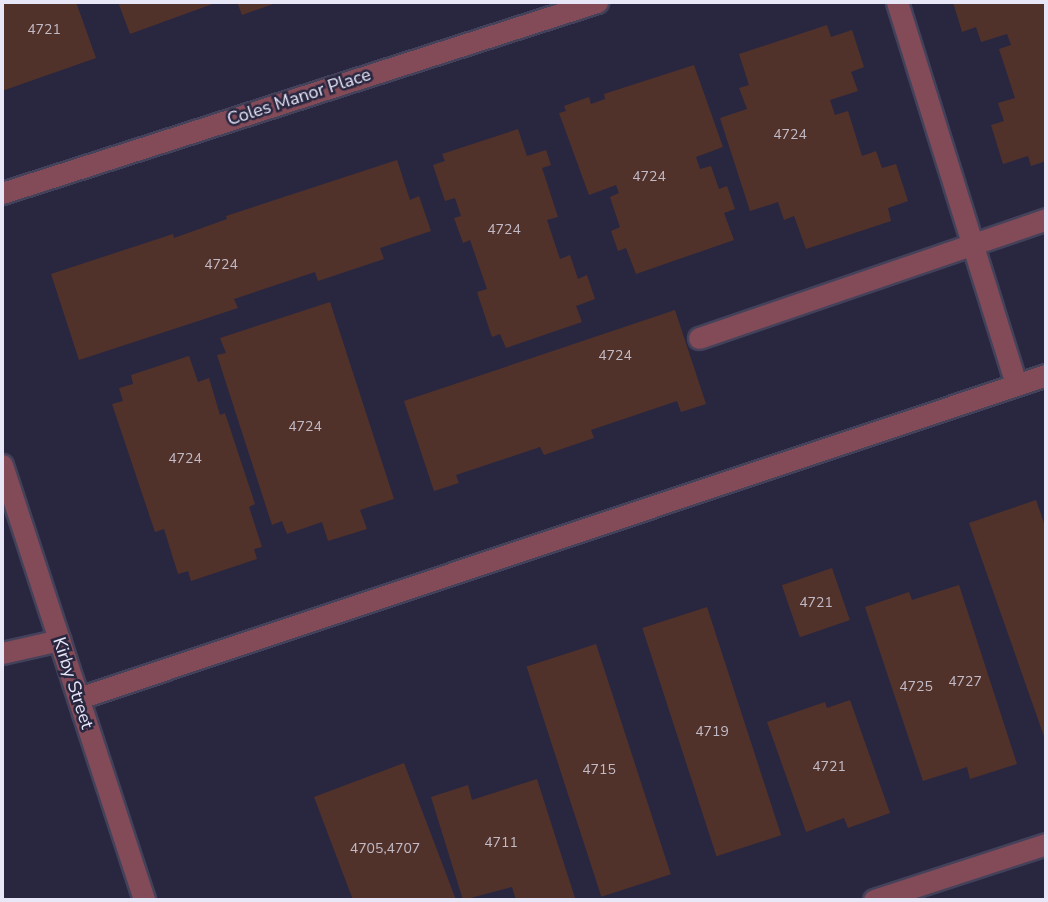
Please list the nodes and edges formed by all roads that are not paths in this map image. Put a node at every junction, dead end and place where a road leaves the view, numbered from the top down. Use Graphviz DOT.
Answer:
graph roads {
  1 [pos="597,2"];
  2 [pos="897,2"];
  3 [pos="2,193"];
  4 [pos="1046,219"];
  5 [pos="972,243"];
  6 [pos="699,338"];
  7 [pos="1046,374"];
  8 [pos="1016,384"];
  9 [pos="2,465"];
  10 [pos="60,640"];
  11 [pos="2,653"];
  12 [pos="79,698"];
  13 [pos="1046,844"];
  14 [pos="144,900"];
  15 [pos="874,900"];
  1 -- 3 [label="street, Coles Manor Place"];
  2 -- 5 [label="street"];
  4 -- 5 [label="street"];
  5 -- 6 [label="street"];
  5 -- 8 [label="street"];
  7 -- 8 [label="street"];
  8 -- 12 [label="street"];
  9 -- 10 [label="street, Kirby Street"];
  10 -- 11 [label="street"];
  10 -- 12 [label="street, Kirby Street"];
  12 -- 14 [label="street, Kirby Street"];
  13 -- 15 [label="street"];
}
